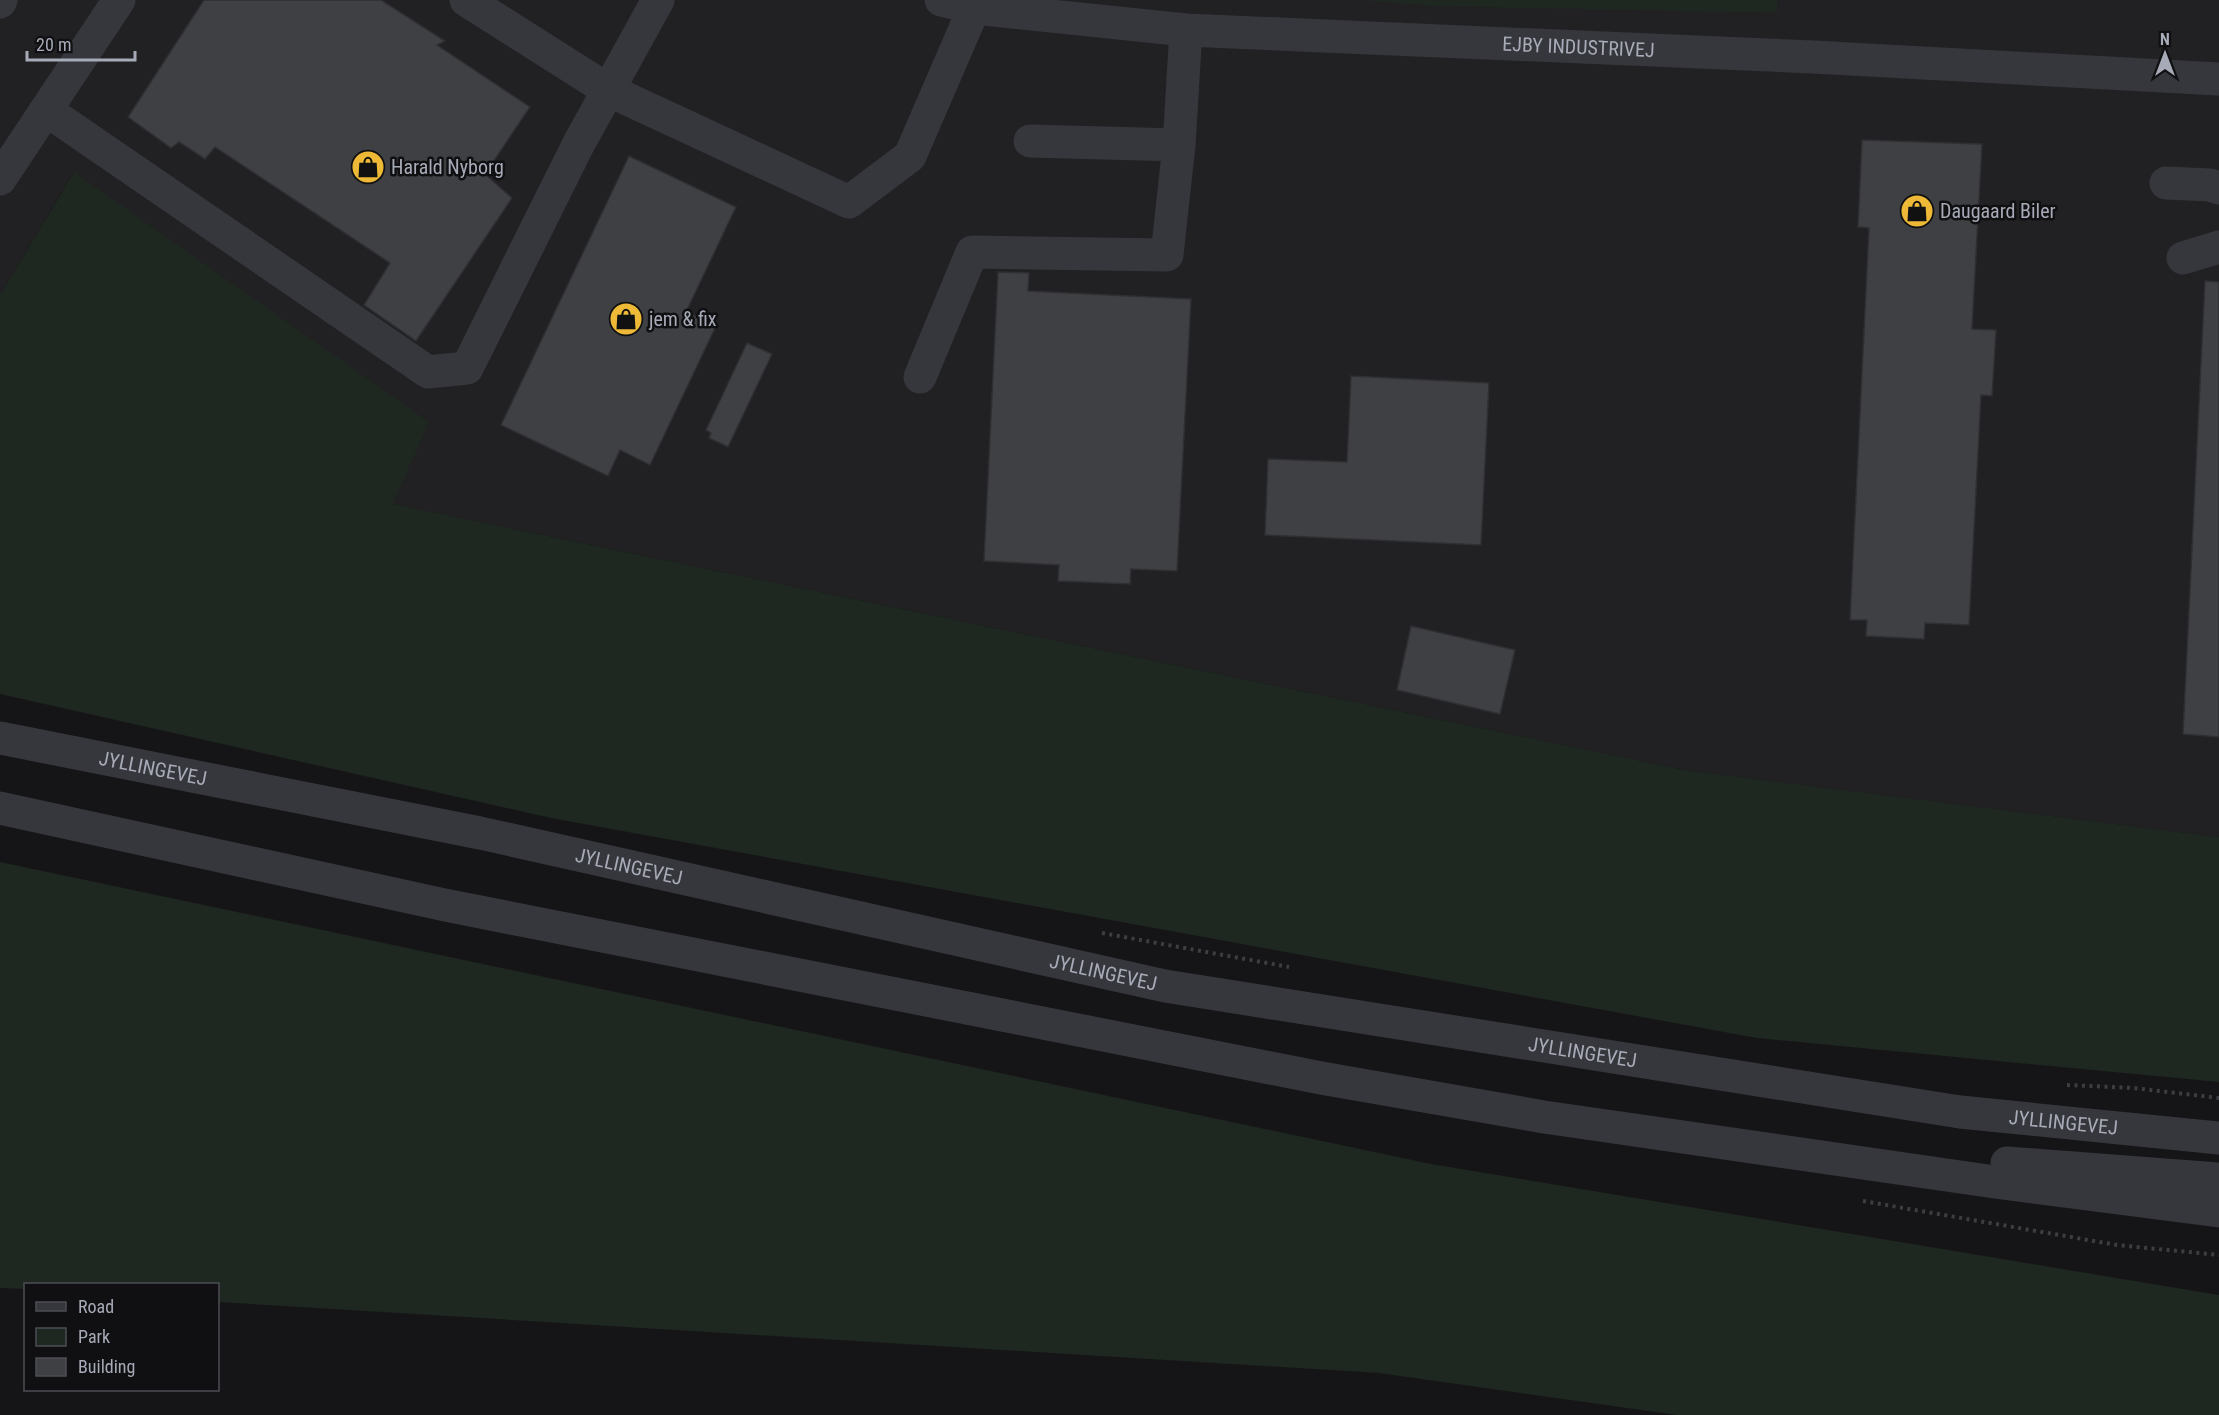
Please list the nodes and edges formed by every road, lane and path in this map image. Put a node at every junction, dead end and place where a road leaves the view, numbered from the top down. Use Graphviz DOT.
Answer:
graph roads {
  1 [pos="119,0"];
  2 [pos="466,0"];
  3 [pos="658,0"];
  4 [pos="941,0"];
  5 [pos="974,8"];
  6 [pos="1185,30"];
  7 [pos="2219,79"];
  8 [pos="608,90"];
  9 [pos="46,110"];
  10 [pos="1030,141"];
  11 [pos="1179,146"];
  12 [pos="0,179"];
  13 [pos="2166,183"];
  14 [pos="2219,188"];
  15 [pos="2219,247"];
  16 [pos="2183,258"];
  17 [pos="920,377"];
  18 [pos="0,738"];
  19 [pos="0,808"];
  20 [pos="1093,932"];
  21 [pos="1290,967"];
  22 [pos="2064,1084"];
  23 [pos="2219,1098"];
  24 [pos="2219,1138"];
  25 [pos="1829,1158"];
  26 [pos="2219,1179"];
  27 [pos="2219,1211"];
  1 -- 9 [label="street"];
  2 -- 8 [label="street"];
  3 -- 8 [label="street"];
  4 -- 5 [label="street, EJBY INDUSTRIVEJ"];
  5 -- 6 [label="street, EJBY INDUSTRIVEJ"];
  5 -- 8 [label="street"];
  6 -- 7 [label="street, EJBY INDUSTRIVEJ"];
  6 -- 11 [label="street"];
  8 -- 9 [label="street"];
  9 -- 12 [label="street"];
  10 -- 11 [label="street"];
  11 -- 17 [label="street"];
  13 -- 14 [label="street"];
  15 -- 16 [label="street"];
  18 -- 24 [label="street, JYLLINGEVEJ"];
  19 -- 25 [label="street"];
  20 -- 21 [label="path"];
  22 -- 23 [label="path"];
  25 -- 26 [label="street"];
  25 -- 27 [label="street"];
}
